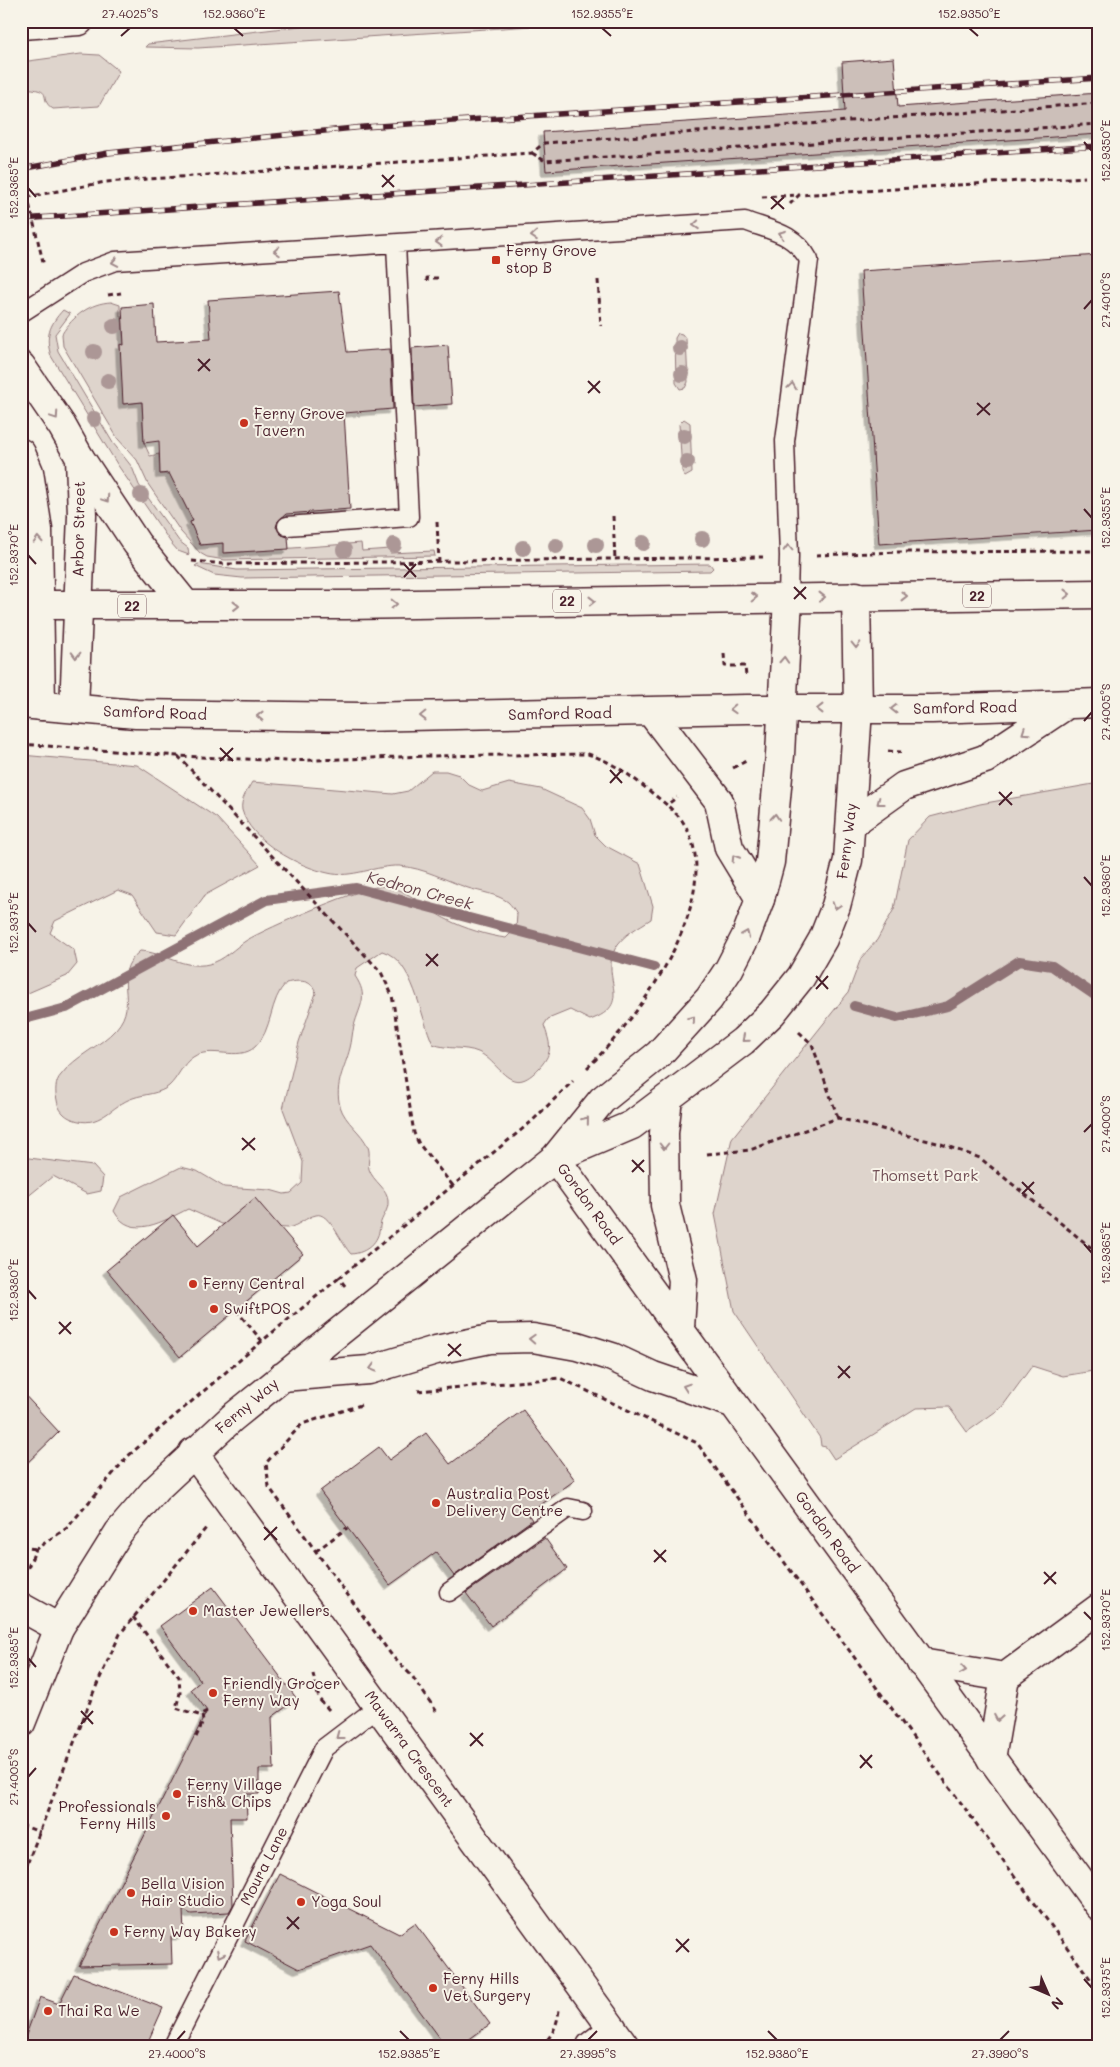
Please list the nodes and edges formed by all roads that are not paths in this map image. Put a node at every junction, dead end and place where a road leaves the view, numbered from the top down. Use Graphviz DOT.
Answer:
graph roads {
  1 [pos="79,21"];
  2 [pos="21,25"];
  3 [pos="396,244"];
  4 [pos="21,313"];
  5 [pos="24,374"];
  6 [pos="21,453"];
  7 [pos="80,458"];
  8 [pos="287,526"];
  9 [pos="1099,594"];
  10 [pos="856,596"];
  11 [pos="788,597"];
  12 [pos="30,606"];
  13 [pos="78,606"];
  14 [pos="187,606"];
  15 [pos="1099,703"];
  16 [pos="31,705"];
  17 [pos="1066,705"];
  18 [pos="74,708"];
  19 [pos="782,709"];
  20 [pos="858,709"];
  21 [pos="651,712"];
  22 [pos="851,824"];
  23 [pos="760,899"];
  24 [pos="668,1098"];
  25 [pos="555,1158"];
  26 [pos="680,1328"];
  27 [pos="282,1377"];
  28 [pos="732,1402"];
  29 [pos="193,1452"];
  30 [pos="583,1511"];
  31 [pos="449,1592"];
  32 [pos="21,1607"];
  33 [pos="1099,1608"];
  34 [pos="59,1628"];
  35 [pos="921,1663"];
  36 [pos="1005,1677"];
  37 [pos="378,1707"];
  38 [pos="21,1723"];
  39 [pos="991,1759"];
  40 [pos="1099,1906"];
  41 [pos="619,2038"];
  42 [pos="173,2046"];
  43 [pos="591,2046"];
  1 -- 2 [label="street"];
  3 -- 4 [label="lane, one-way"];
  3 -- 8 [label="lane"];
  11 -- 3 [label="lane, one-way"];
  5 -- 7 [label="street, Arbor Street, one-way"];
  12 -- 6 [label="street, one-way"];
  7 -- 13 [label="street, Arbor Street"];
  7 -- 14 [label="street, one-way"];
  10 -- 9 [label="street, 22, one-way"];
  11 -- 10 [label="street, 22, one-way"];
  10 -- 20 [label="street, Ferny Way, one-way"];
  14 -- 11 [label="street, 22, one-way"];
  19 -- 11 [label="street, Ferny Way, one-way"];
  12 -- 13 [label="street, 22"];
  12 -- 16 [label="street"];
  13 -- 14 [label="street, 22"];
  13 -- 18 [label="street, Arbor Street, one-way"];
  15 -- 17 [label="street, Samford Road"];
  16 -- 18 [label="street, Samford Road"];
  17 -- 20 [label="street, Samford Road, one-way"];
  17 -- 22 [label="street, one-way"];
  21 -- 18 [label="street, Samford Road, one-way"];
  20 -- 19 [label="street, Samford Road, one-way"];
  19 -- 21 [label="street, Samford Road, one-way"];
  23 -- 19 [label="street, Ferny Way, one-way"];
  20 -- 22 [label="street, Ferny Way"];
  23 -- 21 [label="street, one-way"];
  22 -- 24 [label="street, Ferny Way, one-way"];
  25 -- 23 [label="street, Ferny Way, one-way"];
  24 -- 25 [label="street, Ferny Way"];
  24 -- 26 [label="street, one-way"];
  25 -- 26 [label="street, Gordon Road"];
  25 -- 27 [label="street, Ferny Way"];
  26 -- 28 [label="street, Gordon Road"];
  28 -- 27 [label="street, one-way"];
  27 -- 29 [label="street, Ferny Way"];
  28 -- 35 [label="street, Gordon Road"];
  29 -- 34 [label="street, Ferny Way"];
  29 -- 37 [label="street, Mawarra Crescent"];
  30 -- 31 [label="lane"];
  32 -- 34 [label="street"];
  33 -- 36 [label="street"];
  34 -- 38 [label="street, Ferny Way"];
  35 -- 36 [label="street, one-way"];
  35 -- 39 [label="street, Gordon Road"];
  36 -- 39 [label="street, one-way"];
  37 -- 41 [label="street, Mawarra Crescent"];
  37 -- 42 [label="lane, Moura Lane, one-way"];
  39 -- 40 [label="street, Gordon Road"];
  41 -- 43 [label="street"];
}
